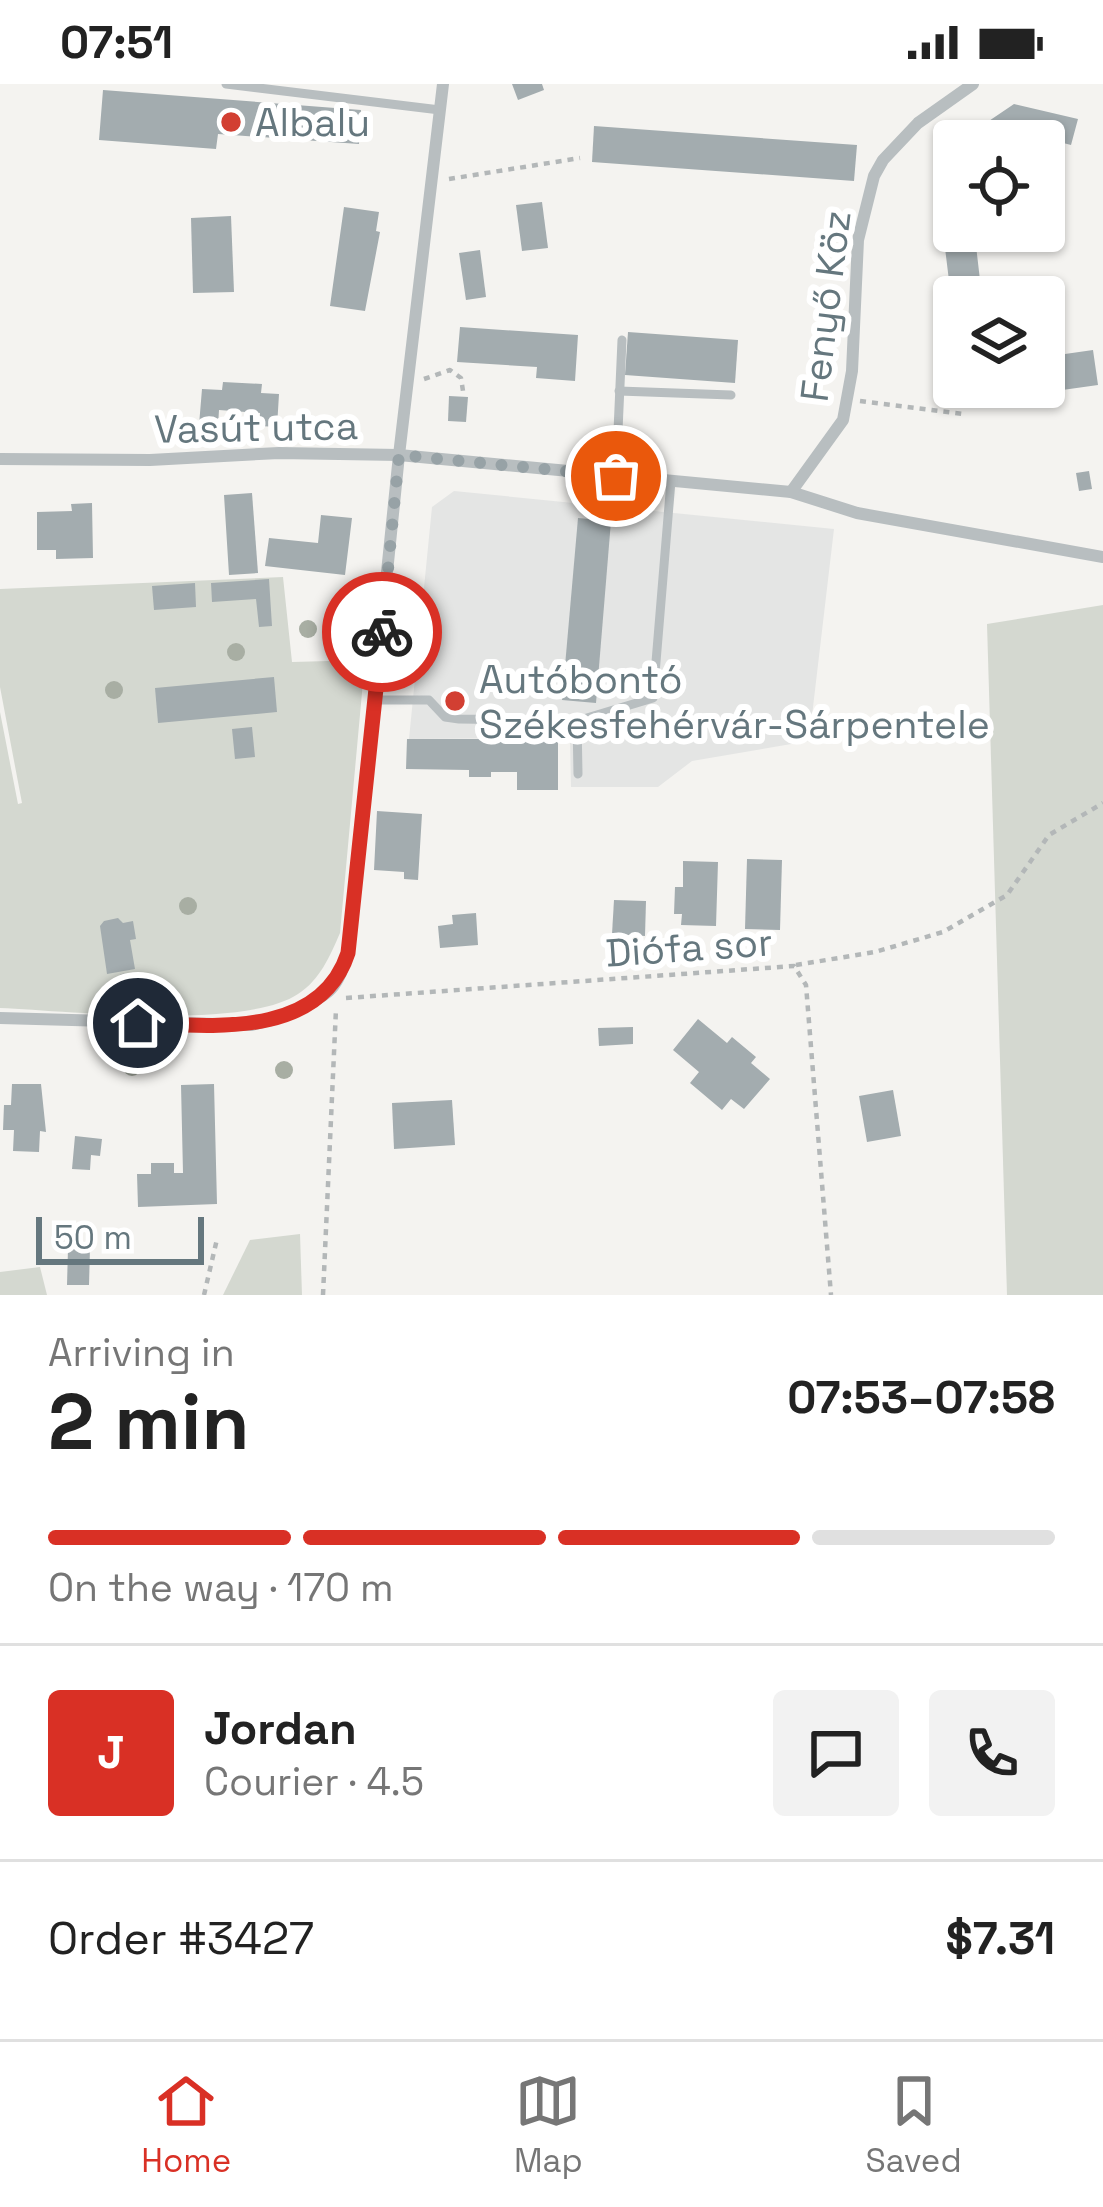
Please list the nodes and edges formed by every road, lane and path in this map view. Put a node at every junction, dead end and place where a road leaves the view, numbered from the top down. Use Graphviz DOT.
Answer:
graph roads {
  1 [pos="226,84"];
  2 [pos="380,84"];
  3 [pos="443,84"];
  4 [pos="973,84"];
  5 [pos="382,101"];
  6 [pos="440,110"];
  7 [pos="580,158"];
  8 [pos="432,182"];
  9 [pos="622,340"];
  10 [pos="439,372"];
  11 [pos="463,391"];
  12 [pos="619,392"];
  13 [pos="730,395"];
  14 [pos="872,403"];
  15 [pos="964,414"];
  16 [pos="399,455"];
  17 [pos="0,459"];
  18 [pos="616,476"];
  19 [pos="671,482"];
  20 [pos="791,491"];
  21 [pos="1103,556"];
  22 [pos="375,700"];
  23 [pos="578,721"];
  24 [pos="578,774"];
  25 [pos="1103,803"];
  26 [pos="794,966"];
  27 [pos="122,974"];
  28 [pos="329,992"];
  29 [pos="0,1018"];
  30 [pos="138,1023"];
  31 [pos="217,1239"];
  32 [pos="204,1295"];
  33 [pos="323,1295"];
  34 [pos="831,1295"];
  1 -- 5 [label="lane"];
  2 -- 5 [label="lane"];
  3 -- 6 [label="street"];
  4 -- 20 [label="street, Fenyő Köz"];
  5 -- 6 [label="lane"];
  6 -- 8 [label="street"];
  7 -- 8 [label="path"];
  8 -- 16 [label="street"];
  9 -- 12 [label="lane"];
  10 -- 11 [label="path"];
  12 -- 13 [label="lane"];
  12 -- 18 [label="lane"];
  14 -- 15 [label="path"];
  16 -- 17 [label="street, Vasút utca"];
  16 -- 18 [label="street, Vasút utca"];
  16 -- 22 [label="street"];
  18 -- 19 [label="street, Vasút utca"];
  19 -- 20 [label="street, Vasút utca"];
  19 -- 23 [label="lane"];
  20 -- 21 [label="street, Vasút utca"];
  22 -- 23 [label="lane"];
  22 -- 28 [label="street"];
  23 -- 24 [label="lane"];
  25 -- 26 [label="path"];
  26 -- 28 [label="path, Diófa sor"];
  26 -- 34 [label="path, Diófa sor"];
  27 -- 30 [label="path"];
  28 -- 30 [label="street"];
  28 -- 33 [label="path"];
  29 -- 30 [label="street"];
  31 -- 32 [label="path"];
}
